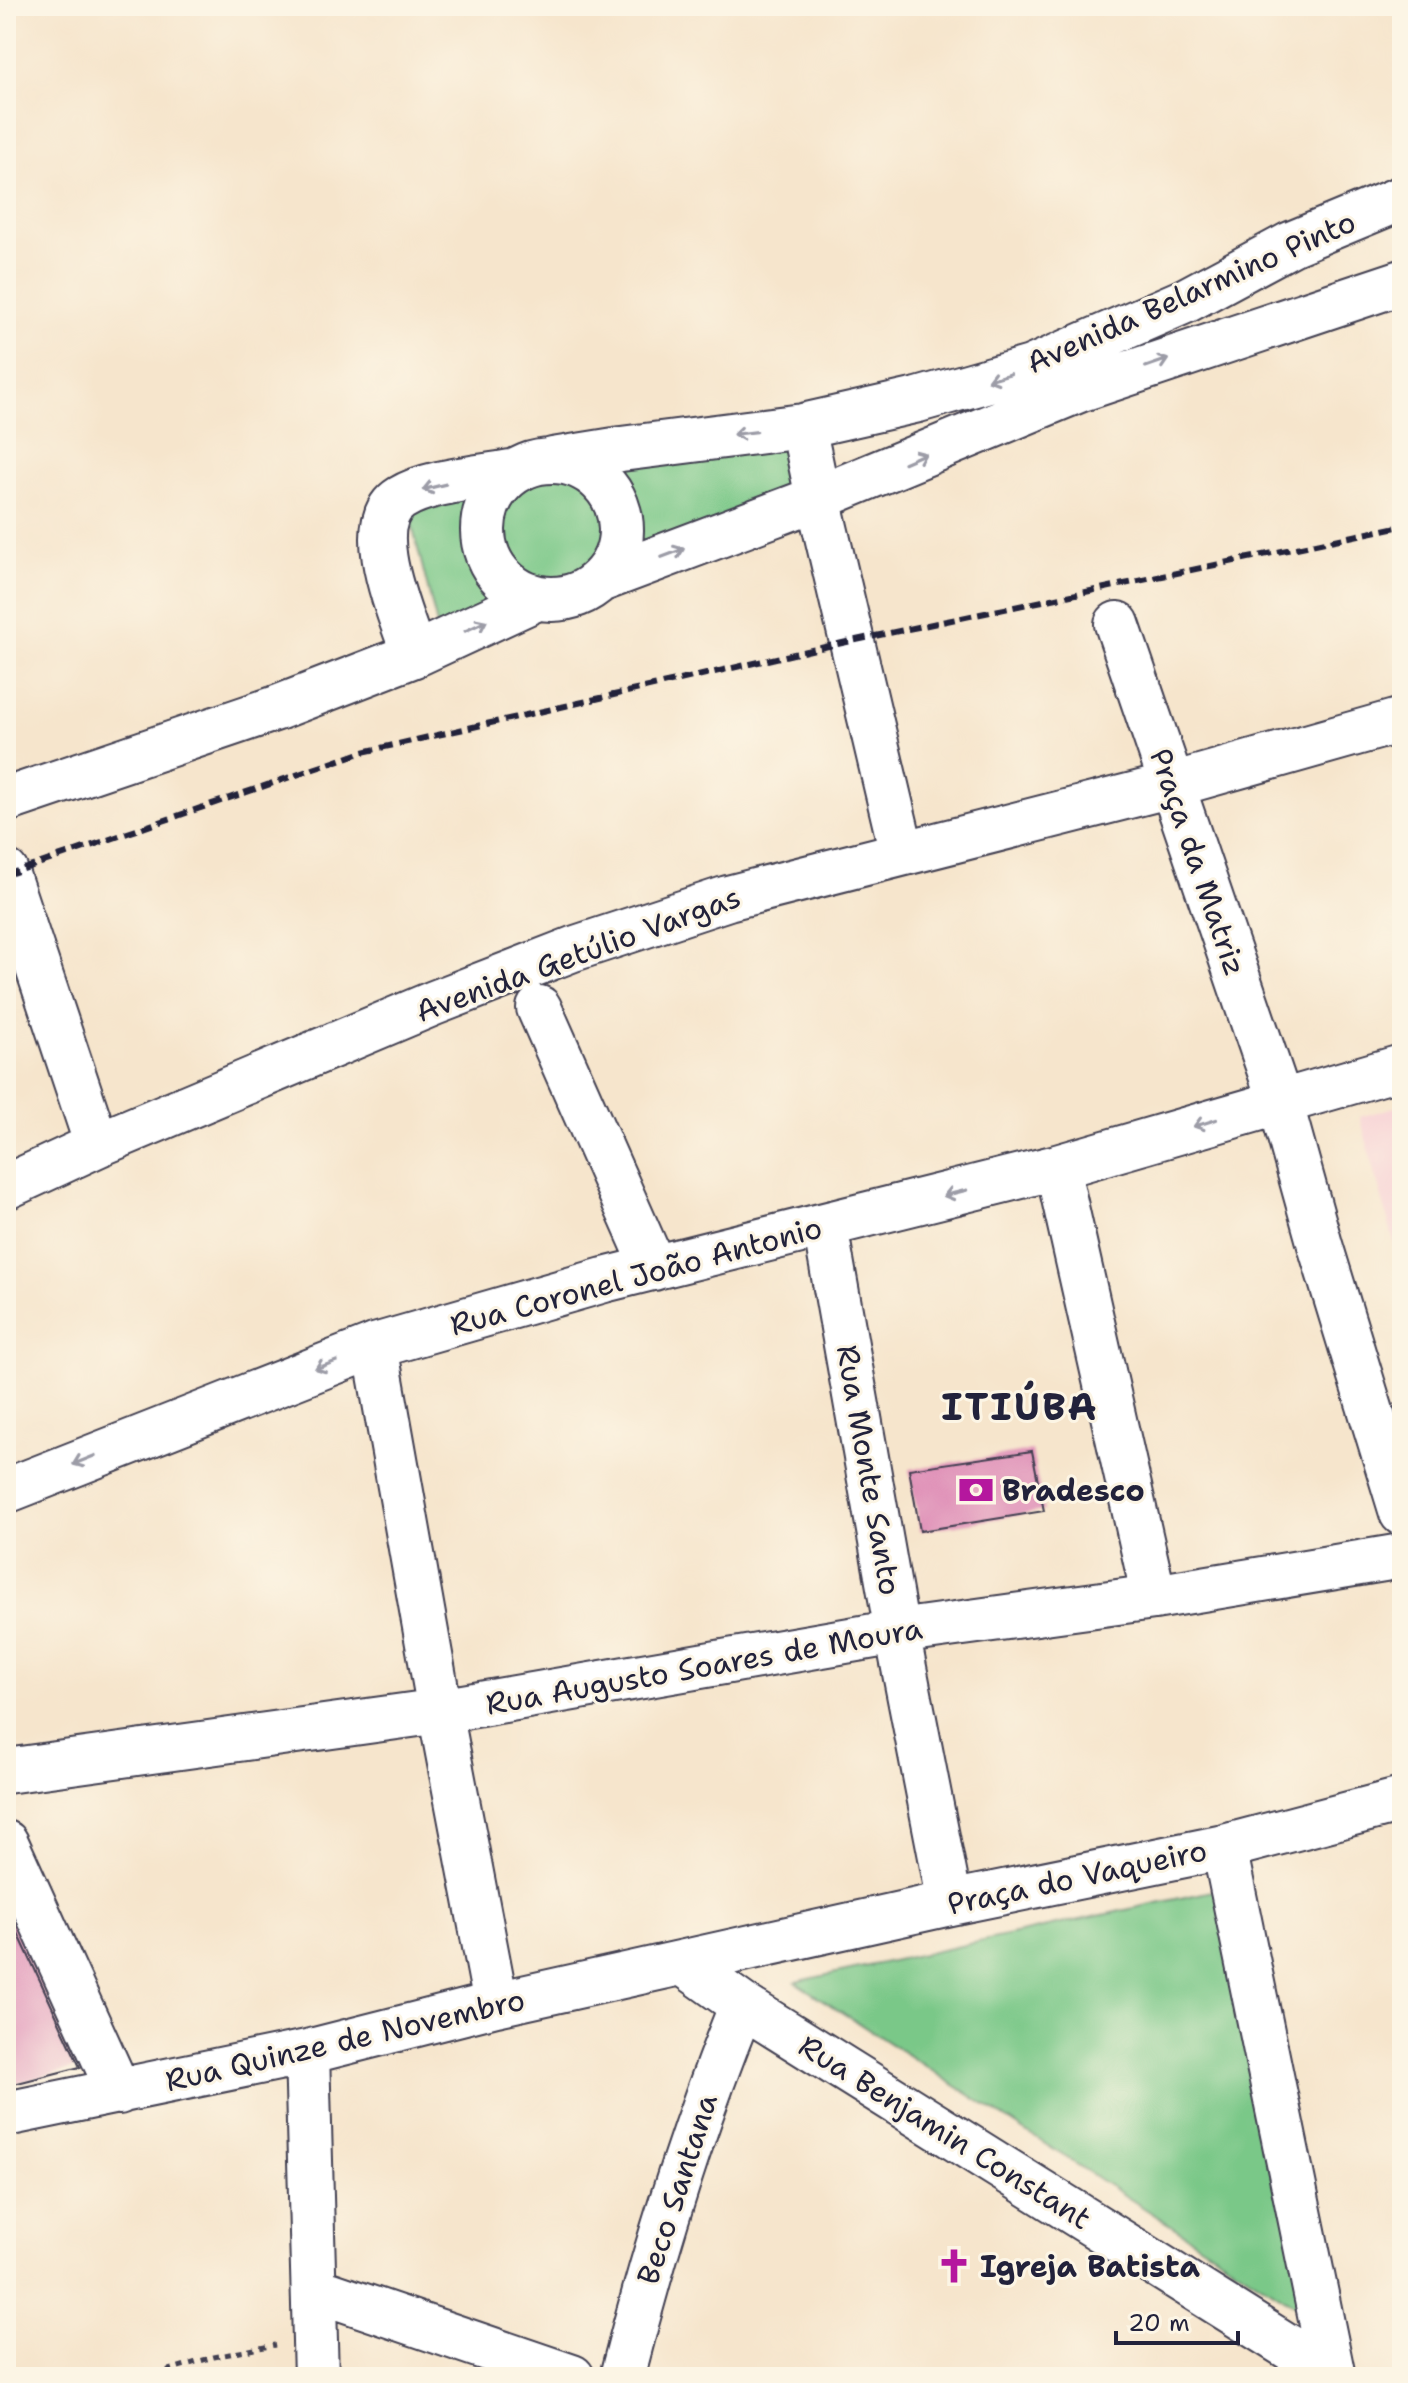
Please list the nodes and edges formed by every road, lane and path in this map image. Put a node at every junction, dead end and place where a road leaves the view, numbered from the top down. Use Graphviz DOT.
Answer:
graph roads {
  1 [pos="1402,198"];
  2 [pos="1402,282"];
  3 [pos="1185,301"];
  4 [pos="1201,347"];
  5 [pos="803,426"];
  6 [pos="553,460"];
  7 [pos="510,472"];
  8 [pos="818,498"];
  9 [pos="600,580"];
  10 [pos="537,598"];
  11 [pos="1117,624"];
  12 [pos="414,655"];
  13 [pos="1402,720"];
  14 [pos="1172,785"];
  15 [pos="6,800"];
  16 [pos="902,853"];
  17 [pos="6,872"];
  18 [pos="539,1008"];
  19 [pos="1402,1067"];
  20 [pos="1280,1101"];
  21 [pos="97,1145"];
  22 [pos="1057,1167"];
  23 [pos="6,1187"];
  24 [pos="825,1226"];
  25 [pos="654,1268"];
  26 [pos="375,1346"];
  27 [pos="1385,1394"];
  28 [pos="6,1491"];
  29 [pos="1402,1513"];
  30 [pos="1402,1556"];
  31 [pos="1154,1597"];
  32 [pos="897,1632"];
  33 [pos="440,1711"];
  34 [pos="6,1771"];
  35 [pos="1402,1800"];
  36 [pos="6,1843"];
  37 [pos="1224,1847"];
  38 [pos="950,1903"];
  39 [pos="683,1963"];
  40 [pos="496,2004"];
  41 [pos="742,2005"];
  42 [pos="307,2052"];
  43 [pos="119,2092"];
  44 [pos="6,2114"];
  45 [pos="314,2289"];
  46 [pos="314,2334"];
  47 [pos="1332,2376"];
  48 [pos="144,2377"];
  49 [pos="316,2377"];
  50 [pos="572,2377"];
  51 [pos="622,2377"];
  1 -- 3 [label="street, Avenida Belarmino Pinto"];
  2 -- 4 [label="street, Avenida Belarmino Pinto"];
  3 -- 4 [label="street"];
  3 -- 5 [label="street, Avenida Belarmino Pinto, one-way"];
  8 -- 4 [label="street, Avenida Belarmino Pinto, one-way"];
  5 -- 6 [label="street, Avenida Belarmino Pinto, one-way"];
  5 -- 8 [label="street"];
  6 -- 7 [label="street, Avenida Belarmino Pinto"];
  6 -- 9 [label="street"];
  7 -- 10 [label="street"];
  7 -- 12 [label="street, Avenida Belarmino Pinto, one-way"];
  9 -- 8 [label="street, Avenida Belarmino Pinto, one-way"];
  8 -- 16 [label="street"];
  9 -- 10 [label="street, Avenida Belarmino Pinto"];
  12 -- 10 [label="street, Avenida Belarmino Pinto, one-way"];
  11 -- 14 [label="street, Praça da Matriz"];
  12 -- 15 [label="street"];
  13 -- 14 [label="street, Avenida Getúlio Vargas"];
  14 -- 16 [label="street, Avenida Getúlio Vargas"];
  14 -- 20 [label="street, Praça da Matriz"];
  16 -- 21 [label="street, Avenida Getúlio Vargas"];
  17 -- 21 [label="street"];
  18 -- 25 [label="street"];
  19 -- 20 [label="street, Rua Coronel João Antonio"];
  20 -- 22 [label="street, Rua Coronel João Antonio, one-way"];
  20 -- 27 [label="street, Praça da Matriz"];
  21 -- 23 [label="street, Avenida Getúlio Vargas"];
  22 -- 24 [label="street, Rua Coronel João Antonio, one-way"];
  22 -- 31 [label="street"];
  24 -- 25 [label="street, Rua Coronel João Antonio"];
  24 -- 32 [label="street, Rua Monte Santo"];
  25 -- 26 [label="street, Rua Coronel João Antonio"];
  26 -- 28 [label="street, Rua Coronel João Antonio, one-way"];
  26 -- 33 [label="street"];
  27 -- 29 [label="street, Praça da Matriz"];
  30 -- 31 [label="street, Rua Augusto Soares de Moura"];
  31 -- 32 [label="street, Rua Augusto Soares de Moura"];
  32 -- 33 [label="street, Rua Augusto Soares de Moura"];
  32 -- 38 [label="street, Rua Monte Santo"];
  33 -- 34 [label="street, Rua Augusto Soares de Moura"];
  33 -- 40 [label="street"];
  35 -- 37 [label="street"];
  36 -- 43 [label="street"];
  37 -- 38 [label="street, Praça do Vaqueiro"];
  37 -- 47 [label="street, Praça do Vaqueiro"];
  38 -- 39 [label="street, Praça do Vaqueiro"];
  39 -- 40 [label="street, Rua Quinze de Novembro"];
  39 -- 41 [label="street, Rua Benjamin Constant"];
  40 -- 42 [label="street, Rua Quinze de Novembro"];
  41 -- 47 [label="street, Rua Benjamin Constant"];
  41 -- 51 [label="street, Beco Santana"];
  42 -- 43 [label="street, Rua Quinze de Novembro"];
  42 -- 45 [label="street"];
  43 -- 44 [label="street, Rua Quinze de Novembro"];
  45 -- 46 [label="street"];
  45 -- 50 [label="street"];
  46 -- 48 [label="path"];
  46 -- 49 [label="street"];
}
